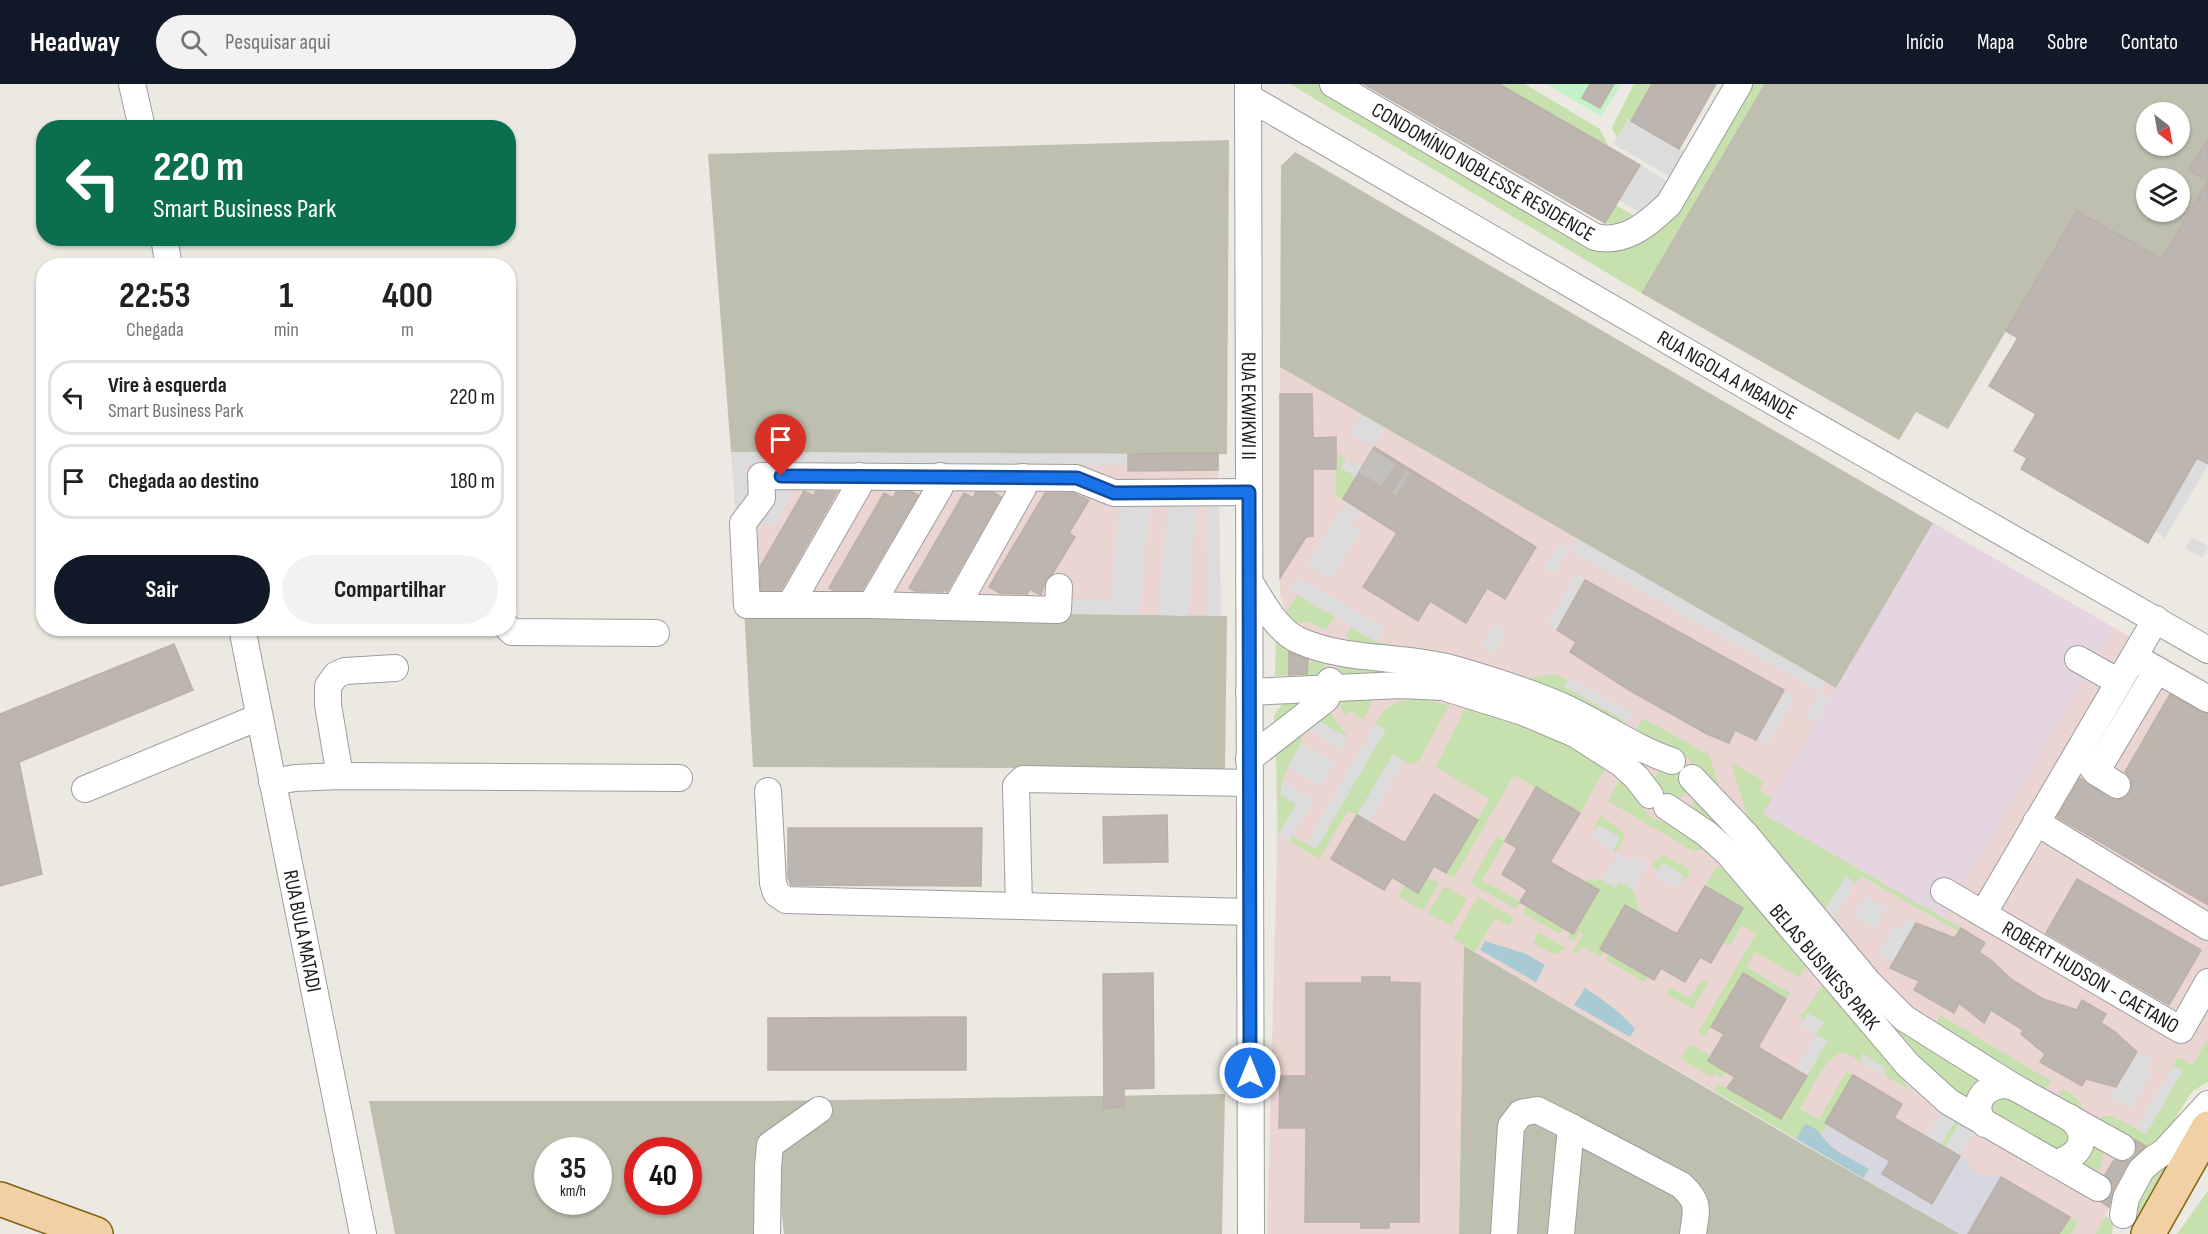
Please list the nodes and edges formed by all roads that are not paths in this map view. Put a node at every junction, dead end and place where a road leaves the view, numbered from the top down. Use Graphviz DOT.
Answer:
graph roads {
  1 [pos="132,84"];
  2 [pos="1333,84"];
  3 [pos="1739,84"];
  4 [pos="1248,91"];
  5 [pos="140,120"];
  6 [pos="860,476"];
  7 [pos="940,477"];
  8 [pos="1023,477"];
  9 [pos="1249,492"];
  10 [pos="1249,581"];
  11 [pos="1059,587"];
  12 [pos="790,605"];
  13 [pos="871,605"];
  14 [pos="956,607"];
  15 [pos="2156,619"];
  16 [pos="516,632"];
  17 [pos="656,633"];
  18 [pos="244,636"];
  19 [pos="2208,650"];
  20 [pos="1331,651"];
  21 [pos="2134,656"];
  22 [pos="2078,658"];
  23 [pos="395,668"];
  24 [pos="2157,670"];
  25 [pos="1403,673"];
  26 [pos="2119,682"];
  27 [pos="1330,689"];
  28 [pos="1249,692"];
  29 [pos="2208,699"];
  30 [pos="260,717"];
  31 [pos="2079,749"];
  32 [pos="1672,761"];
  33 [pos="1249,771"];
  34 [pos="340,776"];
  35 [pos="679,778"];
  36 [pos="1692,778"];
  37 [pos="273,782"];
  38 [pos="85,789"];
  39 [pos="768,791"];
  40 [pos="1658,801"];
  41 [pos="2036,822"];
  42 [pos="1944,891"];
  43 [pos="1019,906"];
  44 [pos="1250,912"];
  45 [pos="1983,914"];
  46 [pos="2208,927"];
  47 [pos="2208,982"];
  48 [pos="2014,1087"];
  49 [pos="2208,1104"];
  50 [pos="819,1110"];
  51 [pos="2069,1116"];
  52 [pos="1985,1124"];
  53 [pos="1571,1127"];
  54 [pos="2208,1128"];
  55 [pos="2208,1148"];
  56 [pos="2138,1154"];
  57 [pos="2054,1163"];
  58 [pos="0,1199"];
  59 [pos="2131,1218"];
  60 [pos="96,1234"];
  61 [pos="363,1234"];
  62 [pos="767,1234"];
  63 [pos="1251,1234"];
  64 [pos="1504,1234"];
  65 [pos="1561,1234"];
  66 [pos="1693,1234"];
  1 -- 5 [label="street"];
  2 -- 3 [label="street, CONDOMÍNIO NOBLESSE RESIDENCE"];
  4 -- 9 [label="street, RUA EKWIKWI II"];
  4 -- 15 [label="street, RUA NGOLA A MBANDE"];
  6 -- 7 [label="street"];
  6 -- 12 [label="street"];
  6 -- 12 [label="street"];
  7 -- 8 [label="street"];
  7 -- 13 [label="street"];
  8 -- 9 [label="street"];
  8 -- 14 [label="street"];
  9 -- 10 [label="street, RUA EKWIKWI II"];
  10 -- 20 [label="street, BELAS BUSINESS PARK"];
  10 -- 28 [label="street, RUA EKWIKWI II"];
  11 -- 14 [label="street"];
  12 -- 13 [label="street"];
  13 -- 14 [label="street"];
  15 -- 19 [label="street, RUA NGOLA A MBANDE"];
  15 -- 21 [label="street, ROBERT HUDSON - CAETANO"];
  16 -- 17 [label="street"];
  18 -- 30 [label="street, RUA BULA MATADI"];
  20 -- 25 [label="street, BELAS BUSINESS PARK"];
  20 -- 27 [label="street"];
  21 -- 24 [label="street"];
  21 -- 26 [label="street, ROBERT HUDSON - CAETANO"];
  22 -- 26 [label="street"];
  23 -- 34 [label="street"];
  24 -- 29 [label="street"];
  24 -- 31 [label="street"];
  25 -- 27 [label="street, BELAS BUSINESS PARK"];
  25 -- 32 [label="street, BELAS BUSINESS PARK"];
  25 -- 40 [label="street, BELAS BUSINESS PARK"];
  26 -- 31 [label="street, ROBERT HUDSON - CAETANO"];
  27 -- 28 [label="street, BELAS BUSINESS PARK"];
  27 -- 33 [label="street"];
  28 -- 33 [label="street, RUA EKWIKWI II"];
  30 -- 37 [label="street, RUA BULA MATADI"];
  30 -- 38 [label="street"];
  31 -- 41 [label="street, ROBERT HUDSON - CAETANO"];
  32 -- 36 [label="street, BELAS BUSINESS PARK"];
  32 -- 40 [label="street"];
  33 -- 43 [label="street"];
  33 -- 44 [label="street, RUA EKWIKWI II"];
  34 -- 35 [label="street"];
  34 -- 37 [label="street"];
  36 -- 40 [label="street"];
  36 -- 48 [label="street, BELAS BUSINESS PARK"];
  37 -- 61 [label="street, RUA BULA MATADI"];
  39 -- 43 [label="street"];
  40 -- 52 [label="street, BELAS BUSINESS PARK"];
  41 -- 45 [label="street, ROBERT HUDSON - CAETANO"];
  41 -- 46 [label="street"];
  42 -- 45 [label="street, ROBERT HUDSON - CAETANO"];
  43 -- 44 [label="street"];
  44 -- 63 [label="street, RUA EKWIKWI II"];
  45 -- 47 [label="street, ROBERT HUDSON - CAETANO"];
  48 -- 51 [label="street, BELAS BUSINESS PARK"];
  48 -- 52 [label="street"];
  49 -- 56 [label="street"];
  50 -- 62 [label="street"];
  51 -- 56 [label="street, BELAS BUSINESS PARK"];
  51 -- 57 [label="street"];
  52 -- 57 [label="street, BELAS BUSINESS PARK"];
  53 -- 64 [label="street"];
  53 -- 65 [label="street"];
  53 -- 66 [label="street"];
  54 -- 59 [label="main road"];
  55 -- 59 [label="street"];
  56 -- 59 [label="street"];
  57 -- 59 [label="street, BELAS BUSINESS PARK"];
  58 -- 60 [label="main road"];
}
